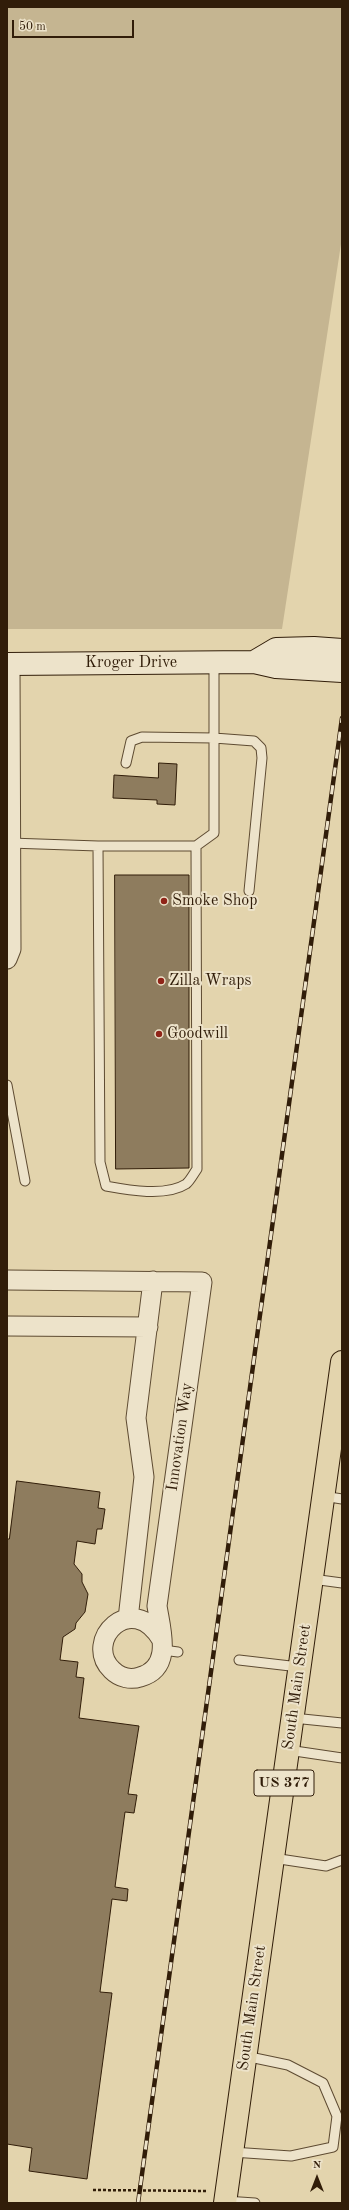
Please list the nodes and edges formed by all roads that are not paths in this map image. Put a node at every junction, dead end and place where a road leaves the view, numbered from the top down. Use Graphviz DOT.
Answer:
graph roads {
  1 [pos="342,650"];
  2 [pos="214,662"];
  3 [pos="254,662"];
  4 [pos="8,664"];
  5 [pos="342,671"];
  6 [pos="214,738"];
  7 [pos="126,763"];
  8 [pos="8,812"];
  9 [pos="98,846"];
  10 [pos="196,846"];
  11 [pos="9,855"];
  12 [pos="249,891"];
  13 [pos="7,959"];
  14 [pos="7,1085"];
  15 [pos="25,1181"];
  16 [pos="7,1280"];
  17 [pos="153,1281"];
  18 [pos="7,1326"];
  19 [pos="148,1327"];
  20 [pos="342,1362"];
  21 [pos="340,1395"];
  22 [pos="333,1498"];
  23 [pos="312,1579"];
  24 [pos="342,1583"];
  25 [pos="128,1619"];
  26 [pos="168,1647"];
  27 [pos="239,1660"];
  28 [pos="300,1667"];
  29 [pos="293,1718"];
  30 [pos="342,1722"];
  31 [pos="288,1750"];
  32 [pos="342,1758"];
  33 [pos="273,1858"];
  34 [pos="342,1860"];
  35 [pos="245,2056"];
  36 [pos="337,2147"];
  37 [pos="232,2152"];
  38 [pos="225,2199"];
  39 [pos="255,2203"];
  1 -- 3 [label="main road"];
  2 -- 3 [label="main road, Kroger Drive"];
  2 -- 4 [label="main road, Kroger Drive"];
  2 -- 6 [label="lane"];
  3 -- 5 [label="main road, Kroger Drive"];
  4 -- 8 [label="street"];
  6 -- 7 [label="lane"];
  6 -- 10 [label="lane"];
  6 -- 12 [label="lane"];
  8 -- 11 [label="street"];
  9 -- 10 [label="lane"];
  9 -- 10 [label="lane"];
  9 -- 11 [label="lane"];
  11 -- 13 [label="street"];
  14 -- 15 [label="lane"];
  16 -- 17 [label="street, Innovation Way"];
  17 -- 19 [label="street, Innovation Way"];
  17 -- 26 [label="street, Innovation Way"];
  18 -- 19 [label="street"];
  19 -- 25 [label="street, Innovation Way"];
  20 -- 21 [label="main road, South Main Street / US 377"];
  21 -- 22 [label="main road, South Main Street / US 377"];
  22 -- 23 [label="main road, South Main Street / US 377"];
  23 -- 24 [label="lane"];
  23 -- 28 [label="main road, South Main Street / US 377"];
  25 -- 26 [label="street"];
  25 -- 26 [label="street"];
  27 -- 28 [label="lane"];
  28 -- 29 [label="main road, South Main Street / US 377"];
  29 -- 30 [label="lane"];
  29 -- 31 [label="main road, South Main Street / US 377"];
  31 -- 32 [label="lane"];
  31 -- 33 [label="main road, South Main Street / US 377"];
  33 -- 34 [label="lane"];
  33 -- 35 [label="main road, South Main Street / US 377"];
  35 -- 36 [label="lane"];
  35 -- 37 [label="main road, South Main Street / US 377"];
  36 -- 37 [label="lane"];
  37 -- 38 [label="main road, South Main Street / US 377"];
  38 -- 39 [label="lane"];
}
